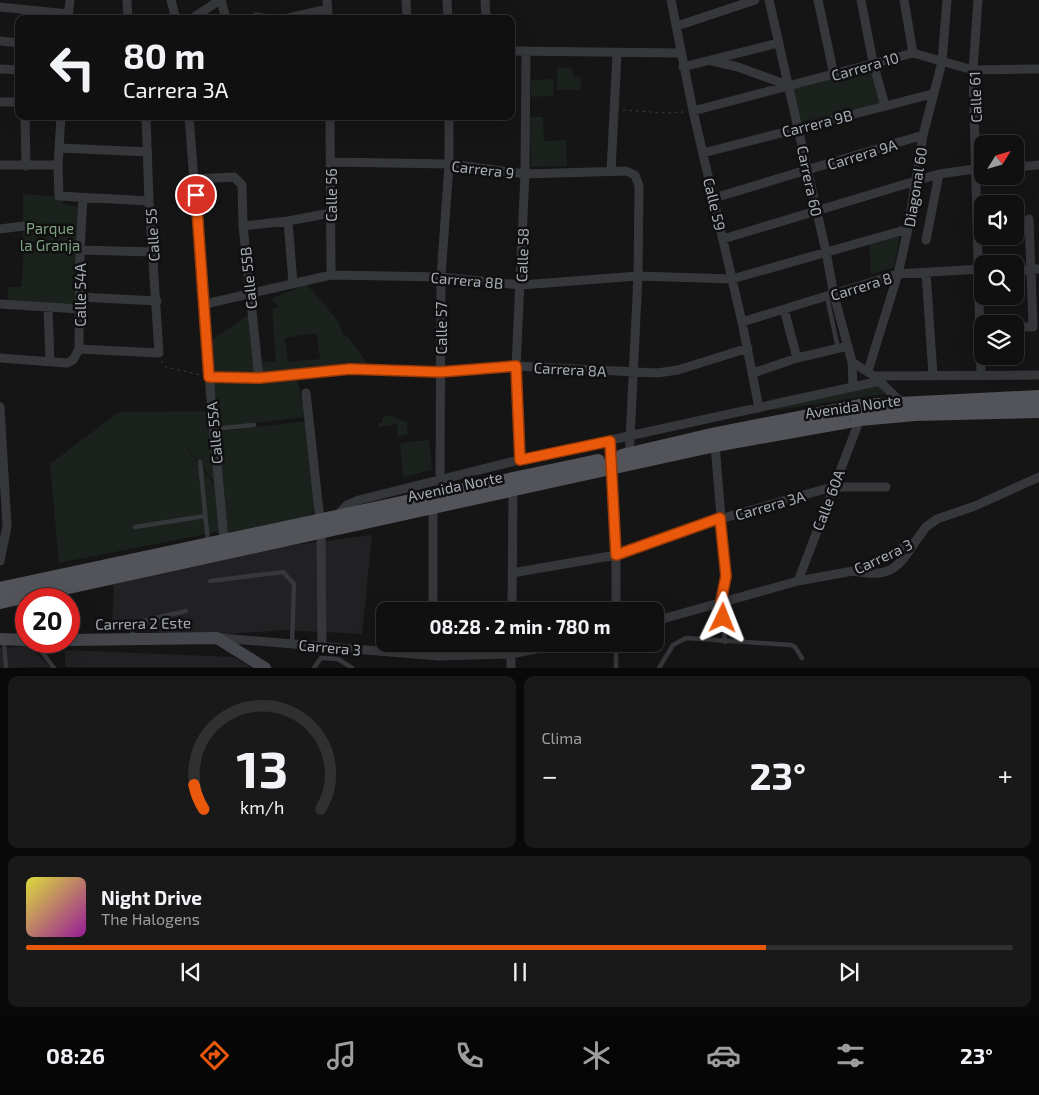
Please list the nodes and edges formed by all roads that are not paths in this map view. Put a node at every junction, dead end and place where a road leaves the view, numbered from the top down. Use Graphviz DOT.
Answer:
graph roads {
  1 [pos="70,0"];
  2 [pos="127,0"];
  3 [pos="171,0"];
  4 [pos="221,0"];
  5 [pos="406,0"];
  6 [pos="447,0"];
  7 [pos="486,0"];
  8 [pos="671,0"];
  9 [pos="755,0"];
  10 [pos="769,0"];
  11 [pos="818,0"];
  12 [pos="861,0"];
  13 [pos="904,0"];
  14 [pos="947,0"];
  15 [pos="978,0"];
  16 [pos="328,4"];
  17 [pos="0,7"];
  18 [pos="60,15"];
  19 [pos="68,15"];
  20 [pos="128,15"];
  21 [pos="175,15"];
  22 [pos="197,15"];
  23 [pos="225,15"];
  24 [pos="296,15"];
  25 [pos="407,15"];
  26 [pos="448,15"];
  27 [pos="486,15"];
  28 [pos="676,26"];
  29 [pos="0,41"];
  30 [pos="15,43"];
  31 [pos="778,44"];
  32 [pos="515,51"];
  33 [pos="526,51"];
  34 [pos="680,53"];
  35 [pos="913,53"];
  36 [pos="617,54"];
  37 [pos="710,61"];
  38 [pos="872,62"];
  39 [pos="942,62"];
  40 [pos="683,67"];
  41 [pos="0,69"];
  42 [pos="1039,69"];
  43 [pos="15,70"];
  44 [pos="973,70"];
  45 [pos="834,75"];
  46 [pos="790,86"];
  47 [pos="932,94"];
  48 [pos="0,102"];
  49 [pos="15,102"];
  50 [pos="885,106"];
  51 [pos="693,112"];
  52 [pos="25,120"];
  53 [pos="61,120"];
  54 [pos="146,120"];
  55 [pos="189,120"];
  56 [pos="330,120"];
  57 [pos="449,120"];
  58 [pos="798,128"];
  59 [pos="923,135"];
  60 [pos="978,135"];
  61 [pos="60,148"];
  62 [pos="148,152"];
  63 [pos="702,153"];
  64 [pos="331,162"];
  65 [pos="449,164"];
  66 [pos="0,165"];
  67 [pos="58,165"];
  68 [pos="1039,165"];
  69 [pos="26,166"];
  70 [pos="1024,166"];
  71 [pos="809,170"];
  72 [pos="974,170"];
  73 [pos="611,172"];
  74 [pos="525,174"];
  75 [pos="939,174"];
  76 [pos="195,179"];
  77 [pos="917,180"];
  78 [pos="980,185"];
  79 [pos="83,198"];
  80 [pos="714,198"];
  81 [pos="149,201"];
  82 [pos="817,211"];
  83 [pos="331,213"];
  84 [pos="1029,219"];
  85 [pos="288,221"];
  86 [pos="23,226"];
  87 [pos="242,226"];
  88 [pos="0,229"];
  89 [pos="908,229"];
  90 [pos="723,239"];
  91 [pos="926,240"];
  92 [pos="80,250"];
  93 [pos="153,252"];
  94 [pos="826,252"];
  95 [pos="980,255"];
  96 [pos="974,269"];
  97 [pos="1036,270"];
  98 [pos="926,272"];
  99 [pos="898,274"];
  100 [pos="331,275"];
  101 [pos="638,276"];
  102 [pos="441,277"];
  103 [pos="732,279"];
  104 [pos="292,284"];
  105 [pos="522,285"];
  106 [pos="249,294"];
  107 [pos="830,296"];
  108 [pos="80,297"];
  109 [pos="157,302"];
  110 [pos="0,304"];
  111 [pos="205,304"];
  112 [pos="48,307"];
  113 [pos="79,309"];
  114 [pos="784,309"];
  115 [pos="742,322"];
  116 [pos="1024,327"];
  117 [pos="848,346"];
  118 [pos="748,348"];
  119 [pos="838,348"];
  120 [pos="79,349"];
  121 [pos="0,358"];
  122 [pos="797,358"];
  123 [pos="50,361"];
  124 [pos="852,362"];
  125 [pos="981,365"];
  126 [pos="516,366"];
  127 [pos="440,372"];
  128 [pos="753,372"];
  129 [pos="633,373"];
  130 [pos="981,375"];
  131 [pos="1039,375"];
  132 [pos="874,376"];
  133 [pos="932,376"];
  134 [pos="209,377"];
  135 [pos="260,378"];
  136 [pos="853,386"];
  137 [pos="306,392"];
  138 [pos="1039,397"];
  139 [pos="902,403"];
  140 [pos="0,407"];
  141 [pos="759,408"];
  142 [pos="1039,411"];
  143 [pos="855,421"];
  144 [pos="254,426"];
  145 [pos="213,429"];
  146 [pos="630,437"];
  147 [pos="610,441"];
  148 [pos="715,445"];
  149 [pos="1,454"];
  150 [pos="629,459"];
  151 [pos="520,460"];
  152 [pos="200,462"];
  153 [pos="612,462"];
  154 [pos="1039,477"];
  155 [pos="440,480"];
  156 [pos="832,487"];
  157 [pos="886,487"];
  158 [pos="513,490"];
  159 [pos="3,502"];
  160 [pos="433,507"];
  161 [pos="205,516"];
  162 [pos="336,517"];
  163 [pos="720,518"];
  164 [pos="321,526"];
  165 [pos="135,527"];
  166 [pos="224,539"];
  167 [pos="916,542"];
  168 [pos="208,543"];
  169 [pos="616,555"];
  170 [pos="0,561"];
  171 [pos="853,571"];
  172 [pos="512,573"];
  173 [pos="210,581"];
  174 [pos="798,581"];
  175 [pos="0,589"];
  176 [pos="721,601"];
  177 [pos="0,602"];
  178 [pos="433,602"];
  179 [pos="512,602"];
  180 [pos="616,602"];
  181 [pos="186,611"];
  182 [pos="664,618"];
  183 [pos="218,638"];
  184 [pos="2,639"];
  185 [pos="132,639"];
  186 [pos="15,640"];
  187 [pos="80,640"];
  188 [pos="725,642"];
  189 [pos="292,644"];
  190 [pos="322,647"];
  191 [pos="433,652"];
  192 [pos="521,652"];
  193 [pos="616,652"];
  194 [pos="43,653"];
  195 [pos="511,654"];
  196 [pos="433,656"];
  197 [pos="802,658"];
  198 [pos="6,668"];
  199 [pos="54,668"];
  200 [pos="264,668"];
  201 [pos="314,668"];
  202 [pos="352,668"];
  203 [pos="511,668"];
  204 [pos="616,668"];
  205 [pos="659,668"];
  1 -- 19 [label="street"];
  2 -- 20 [label="street"];
  3 -- 21 [label="street"];
  4 -- 22 [label="street"];
  4 -- 23 [label="street"];
  5 -- 25 [label="street"];
  6 -- 26 [label="street"];
  7 -- 27 [label="street"];
  8 -- 28 [label="street, Calle 59"];
  9 -- 28 [label="street"];
  10 -- 31 [label="street, Carrera 60"];
  11 -- 45 [label="street"];
  12 -- 38 [label="street"];
  13 -- 35 [label="street"];
  14 -- 39 [label="street, Diagonal 60"];
  15 -- 44 [label="street, Calle 61"];
  16 -- 24 [label="street"];
  17 -- 18 [label="street"];
  28 -- 34 [label="street, Calle 59"];
  29 -- 30 [label="street"];
  31 -- 37 [label="street"];
  31 -- 46 [label="street, Carrera 60"];
  32 -- 33 [label="street"];
  33 -- 36 [label="street"];
  33 -- 74 [label="street, Calle 58"];
  34 -- 36 [label="street"];
  34 -- 40 [label="street, Calle 59"];
  35 -- 38 [label="street, Carrera 10"];
  35 -- 39 [label="street, Carrera 10"];
  36 -- 73 [label="street"];
  37 -- 40 [label="street"];
  37 -- 46 [label="street"];
  38 -- 45 [label="street, Carrera 10"];
  38 -- 50 [label="street"];
  39 -- 44 [label="street, Carrera 10"];
  39 -- 47 [label="street, Diagonal 60"];
  40 -- 51 [label="street, Calle 59"];
  41 -- 43 [label="street"];
  42 -- 44 [label="street, Carrera 10"];
  44 -- 60 [label="street, Calle 61"];
  45 -- 46 [label="street, Carrera 10"];
  46 -- 51 [label="street, Carrera 10"];
  46 -- 58 [label="street, Carrera 60"];
  47 -- 50 [label="street, Carrera 9B"];
  47 -- 59 [label="street, Diagonal 60"];
  48 -- 49 [label="street"];
  50 -- 58 [label="street, Carrera 9B"];
  51 -- 63 [label="street, Calle 59"];
  52 -- 69 [label="street"];
  53 -- 61 [label="street"];
  54 -- 62 [label="street, Calle 55"];
  55 -- 76 [label="street, Calle 55A"];
  56 -- 64 [label="street, Calle 56"];
  57 -- 65 [label="street, Calle 57"];
  58 -- 63 [label="street, Carrera 9B"];
  58 -- 71 [label="street, Carrera 60"];
  59 -- 71 [label="street, Carrera 9A"];
  59 -- 77 [label="street, Diagonal 60"];
  61 -- 62 [label="street"];
  61 -- 67 [label="street"];
  62 -- 81 [label="street, Calle 55"];
  63 -- 80 [label="street, Calle 59"];
  64 -- 65 [label="street, Carrera 9"];
  64 -- 83 [label="street, Calle 56"];
  65 -- 74 [label="street, Carrera 9"];
  65 -- 102 [label="street, Calle 57"];
  66 -- 69 [label="street"];
  67 -- 69 [label="street"];
  67 -- 79 [label="street"];
  68 -- 70 [label="street"];
  71 -- 80 [label="street, Carrera 9A"];
  71 -- 82 [label="street, Carrera 60"];
  72 -- 75 [label="street"];
  73 -- 74 [label="street, Carrera 9"];
  73 -- 101 [label="street, Carrera 9"];
  74 -- 105 [label="street, Calle 58"];
  75 -- 77 [label="street"];
  75 -- 91 [label="street"];
  76 -- 87 [label="street, Calle 55B"];
  76 -- 111 [label="street, Calle 55A"];
  77 -- 82 [label="street"];
  77 -- 89 [label="street, Diagonal 60"];
  78 -- 95 [label="street, Calle 61"];
  79 -- 81 [label="street"];
  79 -- 92 [label="street, Calle 54A"];
  80 -- 90 [label="street, Calle 59"];
  81 -- 93 [label="street, Calle 55"];
  82 -- 90 [label="street"];
  82 -- 94 [label="street, Carrera 60"];
  83 -- 85 [label="street"];
  83 -- 100 [label="street, Calle 56"];
  84 -- 97 [label="street"];
  85 -- 87 [label="street"];
  85 -- 104 [label="street"];
  86 -- 88 [label="street"];
  87 -- 106 [label="street, Calle 55B"];
  89 -- 94 [label="street"];
  89 -- 99 [label="street, Diagonal 60"];
  90 -- 103 [label="street, Calle 59"];
  92 -- 93 [label="street"];
  92 -- 108 [label="street, Calle 54A"];
  93 -- 109 [label="street, Calle 55"];
  94 -- 103 [label="street"];
  94 -- 107 [label="street, Carrera 60"];
  96 -- 98 [label="street, Carrera 8"];
  97 -- 116 [label="street"];
  98 -- 99 [label="street, Carrera 8"];
  98 -- 133 [label="street"];
  99 -- 107 [label="street, Carrera 8"];
  99 -- 132 [label="street, Diagonal 60"];
  100 -- 102 [label="street, Carrera 8B"];
  100 -- 104 [label="street, Carrera 8B"];
  101 -- 103 [label="street, Carrera 8B"];
  101 -- 105 [label="street, Carrera 8B"];
  101 -- 129 [label="street"];
  102 -- 105 [label="street, Carrera 8B"];
  102 -- 127 [label="street, Calle 57"];
  103 -- 115 [label="street, Calle 59"];
  104 -- 106 [label="street, Carrera 8B"];
  105 -- 126 [label="street, Calle 58"];
  106 -- 111 [label="street, Carrera 8B"];
  106 -- 135 [label="street, Calle 55B"];
  107 -- 114 [label="street, Carrera 8"];
  107 -- 117 [label="street, Carrera 60"];
  107 -- 119 [label="lane, Carrera 60"];
  108 -- 109 [label="street"];
  108 -- 113 [label="street, Calle 54A"];
  109 -- 120 [label="street, Calle 55"];
  110 -- 112 [label="street"];
  111 -- 134 [label="street, Calle 55A"];
  112 -- 113 [label="street"];
  112 -- 123 [label="street"];
  113 -- 120 [label="street, Calle 54A"];
  114 -- 115 [label="street, Carrera 8"];
  114 -- 122 [label="street"];
  115 -- 118 [label="street, Calle 59"];
  117 -- 119 [label="street"];
  117 -- 124 [label="street, Carrera 60"];
  118 -- 128 [label="street, Calle 59"];
  118 -- 129 [label="street, Carrera 8A"];
  119 -- 122 [label="street"];
  120 -- 123 [label="street, Calle 54A"];
  121 -- 123 [label="street"];
  122 -- 128 [label="street"];
  124 -- 132 [label="street"];
  124 -- 136 [label="street, Carrera 60"];
  125 -- 130 [label="street, Calle 61"];
  126 -- 127 [label="street, Carrera 8A"];
  126 -- 129 [label="street, Carrera 8A"];
  126 -- 151 [label="street, Calle 58"];
  127 -- 135 [label="street, Carrera 8A"];
  127 -- 155 [label="street, Calle 57"];
  128 -- 141 [label="street, Calle 59"];
  129 -- 146 [label="street"];
  130 -- 131 [label="street, Avenida Norte"];
  130 -- 133 [label="street, Avenida Norte"];
  132 -- 133 [label="street, Avenida Norte"];
  132 -- 136 [label="street, Avenida Norte"];
  132 -- 139 [label="street"];
  134 -- 135 [label="street, Carrera 8A"];
  134 -- 145 [label="street, Calle 55A"];
  136 -- 141 [label="street, Avenida Norte"];
  137 -- 164 [label="street"];
  138 -- 139 [label="main road, Avenida Norte"];
  139 -- 150 [label="main road, Avenida Norte"];
  140 -- 149 [label="street"];
  141 -- 146 [label="street, Avenida Norte"];
  142 -- 143 [label="main road, Avenida Norte"];
  143 -- 148 [label="main road, Avenida Norte"];
  143 -- 156 [label="street, Calle 60A"];
  144 -- 145 [label="lane"];
  145 -- 166 [label="street, Calle 55A"];
  146 -- 147 [label="street, Avenida Norte"];
  146 -- 150 [label="street"];
  147 -- 151 [label="street, Avenida Norte"];
  147 -- 153 [label="street"];
  148 -- 150 [label="main road, Avenida Norte"];
  148 -- 163 [label="street"];
  149 -- 159 [label="street"];
  150 -- 153 [label="main road, Avenida Norte"];
  151 -- 155 [label="street, Avenida Norte"];
  152 -- 161 [label="lane"];
  153 -- 158 [label="main road, Avenida Norte"];
  153 -- 162 [label="main road, Avenida Norte"];
  153 -- 169 [label="street"];
  154 -- 167 [label="street, Carrera 3"];
  155 -- 162 [label="street, Avenida Norte"];
  156 -- 157 [label="street, Carrera 3A"];
  156 -- 163 [label="street, Carrera 3A"];
  156 -- 174 [label="street, Calle 60A"];
  158 -- 160 [label="main road, Avenida Norte"];
  158 -- 172 [label="street"];
  159 -- 170 [label="street"];
  160 -- 164 [label="main road, Avenida Norte"];
  160 -- 178 [label="street"];
  161 -- 165 [label="lane"];
  161 -- 168 [label="lane"];
  162 -- 164 [label="main road, Avenida Norte"];
  163 -- 169 [label="street, Carrera 3A"];
  163 -- 176 [label="street"];
  164 -- 166 [label="main road, Avenida Norte"];
  164 -- 177 [label="main road, Avenida Norte"];
  164 -- 190 [label="street"];
  166 -- 168 [label="main road, Avenida Norte"];
  167 -- 171 [label="street, Carrera 3"];
  167 -- 171 [label="street"];
  168 -- 175 [label="main road, Avenida Norte"];
  169 -- 172 [label="street, Carrera 3A"];
  169 -- 180 [label="street"];
  171 -- 174 [label="street, Carrera 3"];
  172 -- 179 [label="street"];
  173 -- 189 [label="lane"];
  174 -- 176 [label="street, Carrera 3"];
  176 -- 182 [label="street, Carrera 3"];
  176 -- 188 [label="lane"];
  181 -- 185 [label="lane"];
  183 -- 185 [label="street, Carrera 2 Este"];
  183 -- 189 [label="street, Carrera 3"];
  183 -- 200 [label="street"];
  184 -- 186 [label="street"];
  184 -- 198 [label="lane"];
  185 -- 187 [label="street, Carrera 2 Este"];
  188 -- 197 [label="lane"];
  188 -- 205 [label="lane"];
  189 -- 190 [label="street, Carrera 3"];
  190 -- 196 [label="street, Carrera 3"];
  191 -- 196 [label="street"];
  192 -- 195 [label="street, Carrera 3"];
  193 -- 204 [label="lane"];
  194 -- 199 [label="lane"];
  195 -- 196 [label="street, Carrera 3"];
  195 -- 203 [label="street"];
  201 -- 202 [label="lane"];
}
